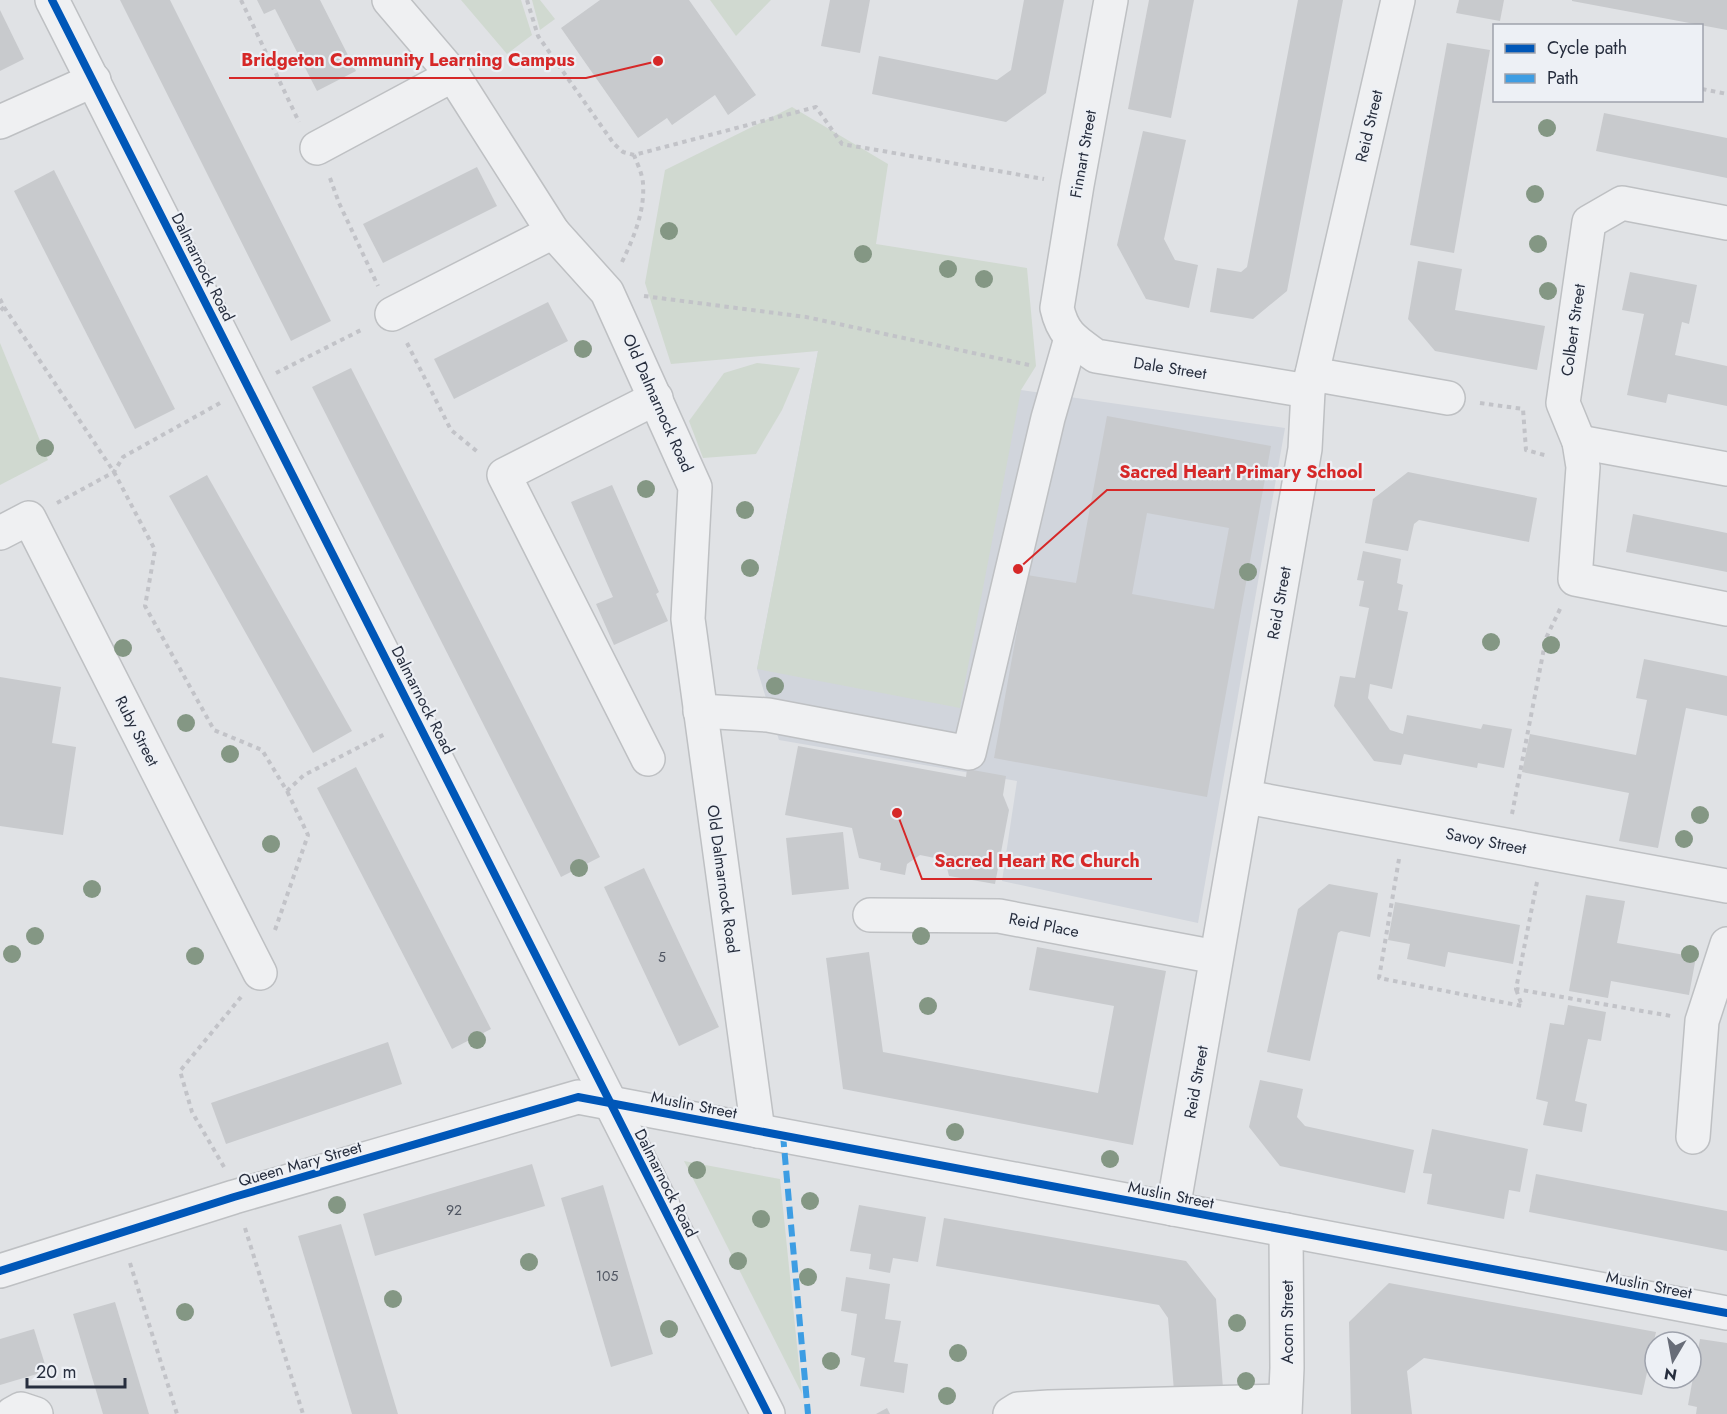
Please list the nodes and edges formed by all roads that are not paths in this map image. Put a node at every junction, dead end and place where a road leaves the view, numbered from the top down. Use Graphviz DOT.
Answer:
graph roads {
  1 [pos="52,0"];
  2 [pos="389,0"];
  3 [pos="1111,0"];
  4 [pos="1398,0"];
  5 [pos="453,75"];
  6 [pos="93,80"];
  7 [pos="0,122"];
  8 [pos="317,148"];
  9 [pos="1727,223"];
  10 [pos="553,232"];
  11 [pos="1057,309"];
  12 [pos="392,314"];
  13 [pos="1071,338"];
  14 [pos="1310,382"];
  15 [pos="656,398"];
  16 [pos="1448,398"];
  17 [pos="1581,454"];
  18 [pos="1727,469"];
  19 [pos="0,533"];
  20 [pos="1727,609"];
  21 [pos="700,711"];
  22 [pos="648,759"];
  23 [pos="1246,797"];
  24 [pos="1727,886"];
  25 [pos="870,915"];
  26 [pos="1727,944"];
  27 [pos="1216,957"];
  28 [pos="260,973"];
  29 [pos="611,1103"];
  30 [pos="758,1131"];
  31 [pos="1693,1137"];
  32 [pos="1173,1209"];
  33 [pos="1286,1230"];
  34 [pos="0,1271"];
  35 [pos="1727,1313"];
  36 [pos="1285,1408"];
  37 [pos="12,1414"];
  38 [pos="36,1414"];
  39 [pos="768,1414"];
  40 [pos="1010,1414"];
  1 -- 6 [label="street, Dalmarnock Road"];
  2 -- 5 [label="street, Old Dalmarnock Road"];
  3 -- 11 [label="street, Finnart Street"];
  4 -- 14 [label="street, Reid Street"];
  5 -- 8 [label="street"];
  5 -- 10 [label="street, Old Dalmarnock Road"];
  6 -- 7 [label="street"];
  6 -- 29 [label="street, Dalmarnock Road"];
  9 -- 17 [label="street, Colbert Street"];
  10 -- 12 [label="street"];
  10 -- 15 [label="street, Old Dalmarnock Road"];
  11 -- 13 [label="street, Dale Street"];
  13 -- 14 [label="street, Dale Street"];
  13 -- 21 [label="street"];
  14 -- 16 [label="street, Dale Street"];
  14 -- 23 [label="street, Reid Street"];
  15 -- 21 [label="street, Old Dalmarnock Road"];
  15 -- 22 [label="street"];
  17 -- 18 [label="street"];
  17 -- 20 [label="street, Colbert Street"];
  19 -- 28 [label="street, Ruby Street"];
  21 -- 30 [label="street, Old Dalmarnock Road"];
  23 -- 24 [label="street, Savoy Street"];
  23 -- 27 [label="street, Reid Street"];
  25 -- 27 [label="street, Reid Place"];
  26 -- 31 [label="street"];
  27 -- 32 [label="street, Reid Street"];
  29 -- 30 [label="street, Muslin Street"];
  29 -- 34 [label="street, Queen Mary Street"];
  29 -- 39 [label="street, Dalmarnock Road"];
  30 -- 32 [label="street, Muslin Street"];
  32 -- 33 [label="street, Muslin Street"];
  33 -- 35 [label="street, Muslin Street"];
  33 -- 36 [label="street, Acorn Street"];
  36 -- 40 [label="street"];
  37 -- 38 [label="street"];
}
